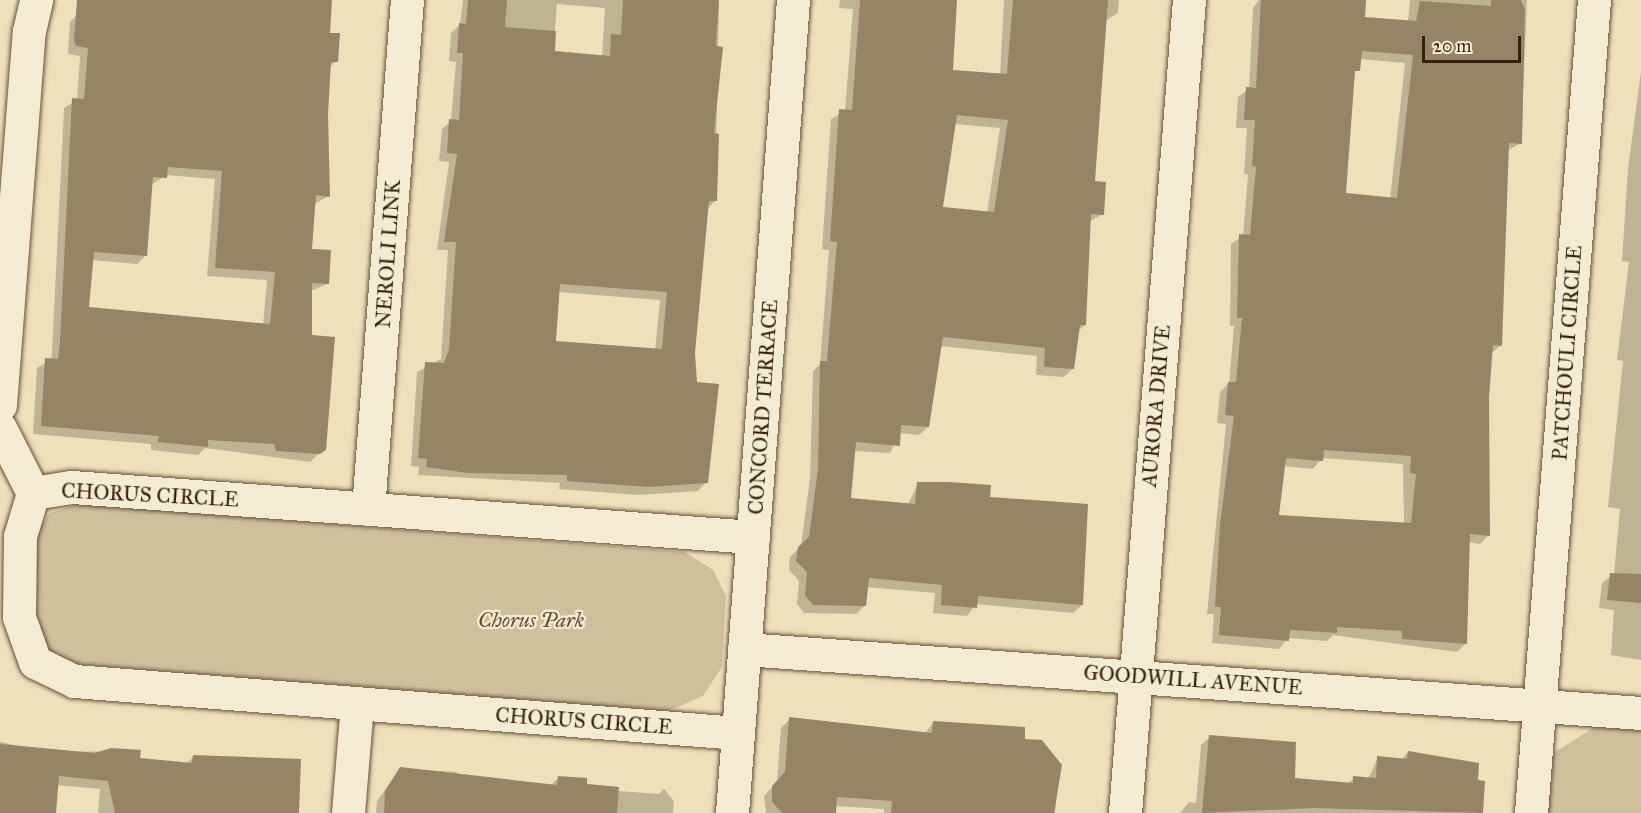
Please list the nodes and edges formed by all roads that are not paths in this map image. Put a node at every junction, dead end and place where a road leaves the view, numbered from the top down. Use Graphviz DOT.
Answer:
graph roads {
  1 [pos="36,0"];
  2 [pos="407,0"];
  3 [pos="793,0"];
  4 [pos="1189,0"];
  5 [pos="1594,0"];
  6 [pos="0,405"];
  7 [pos="0,428"];
  8 [pos="33,493"];
  9 [pos="368,509"];
  10 [pos="753,537"];
  11 [pos="744,649"];
  12 [pos="1134,675"];
  13 [pos="357,703"];
  14 [pos="1539,706"];
  15 [pos="1641,713"];
  16 [pos="738,733"];
  17 [pos="348,813"];
  18 [pos="732,813"];
  19 [pos="1125,813"];
  20 [pos="1531,813"];
  1 -- 6 [label="street"];
  2 -- 9 [label="street, NEROLI LINK"];
  3 -- 10 [label="street, CONCORD TERRACE"];
  4 -- 12 [label="street, AURORA DRIVE"];
  5 -- 14 [label="street, PATCHOULI CIRCLE"];
  7 -- 8 [label="street"];
  8 -- 9 [label="street, CHORUS CIRCLE"];
  8 -- 13 [label="street, CHORUS CIRCLE"];
  9 -- 10 [label="street, CHORUS CIRCLE"];
  10 -- 11 [label="street, CONCORD TERRACE"];
  11 -- 12 [label="street, GOODWILL AVENUE"];
  11 -- 16 [label="street, CONCORD TERRACE"];
  12 -- 14 [label="street, GOODWILL AVENUE"];
  12 -- 19 [label="street, AURORA DRIVE"];
  13 -- 16 [label="street, CHORUS CIRCLE"];
  13 -- 17 [label="street"];
  14 -- 15 [label="street, GOODWILL AVENUE"];
  14 -- 20 [label="street, PATCHOULI CIRCLE"];
  16 -- 18 [label="street, CONCORD TERRACE"];
}
